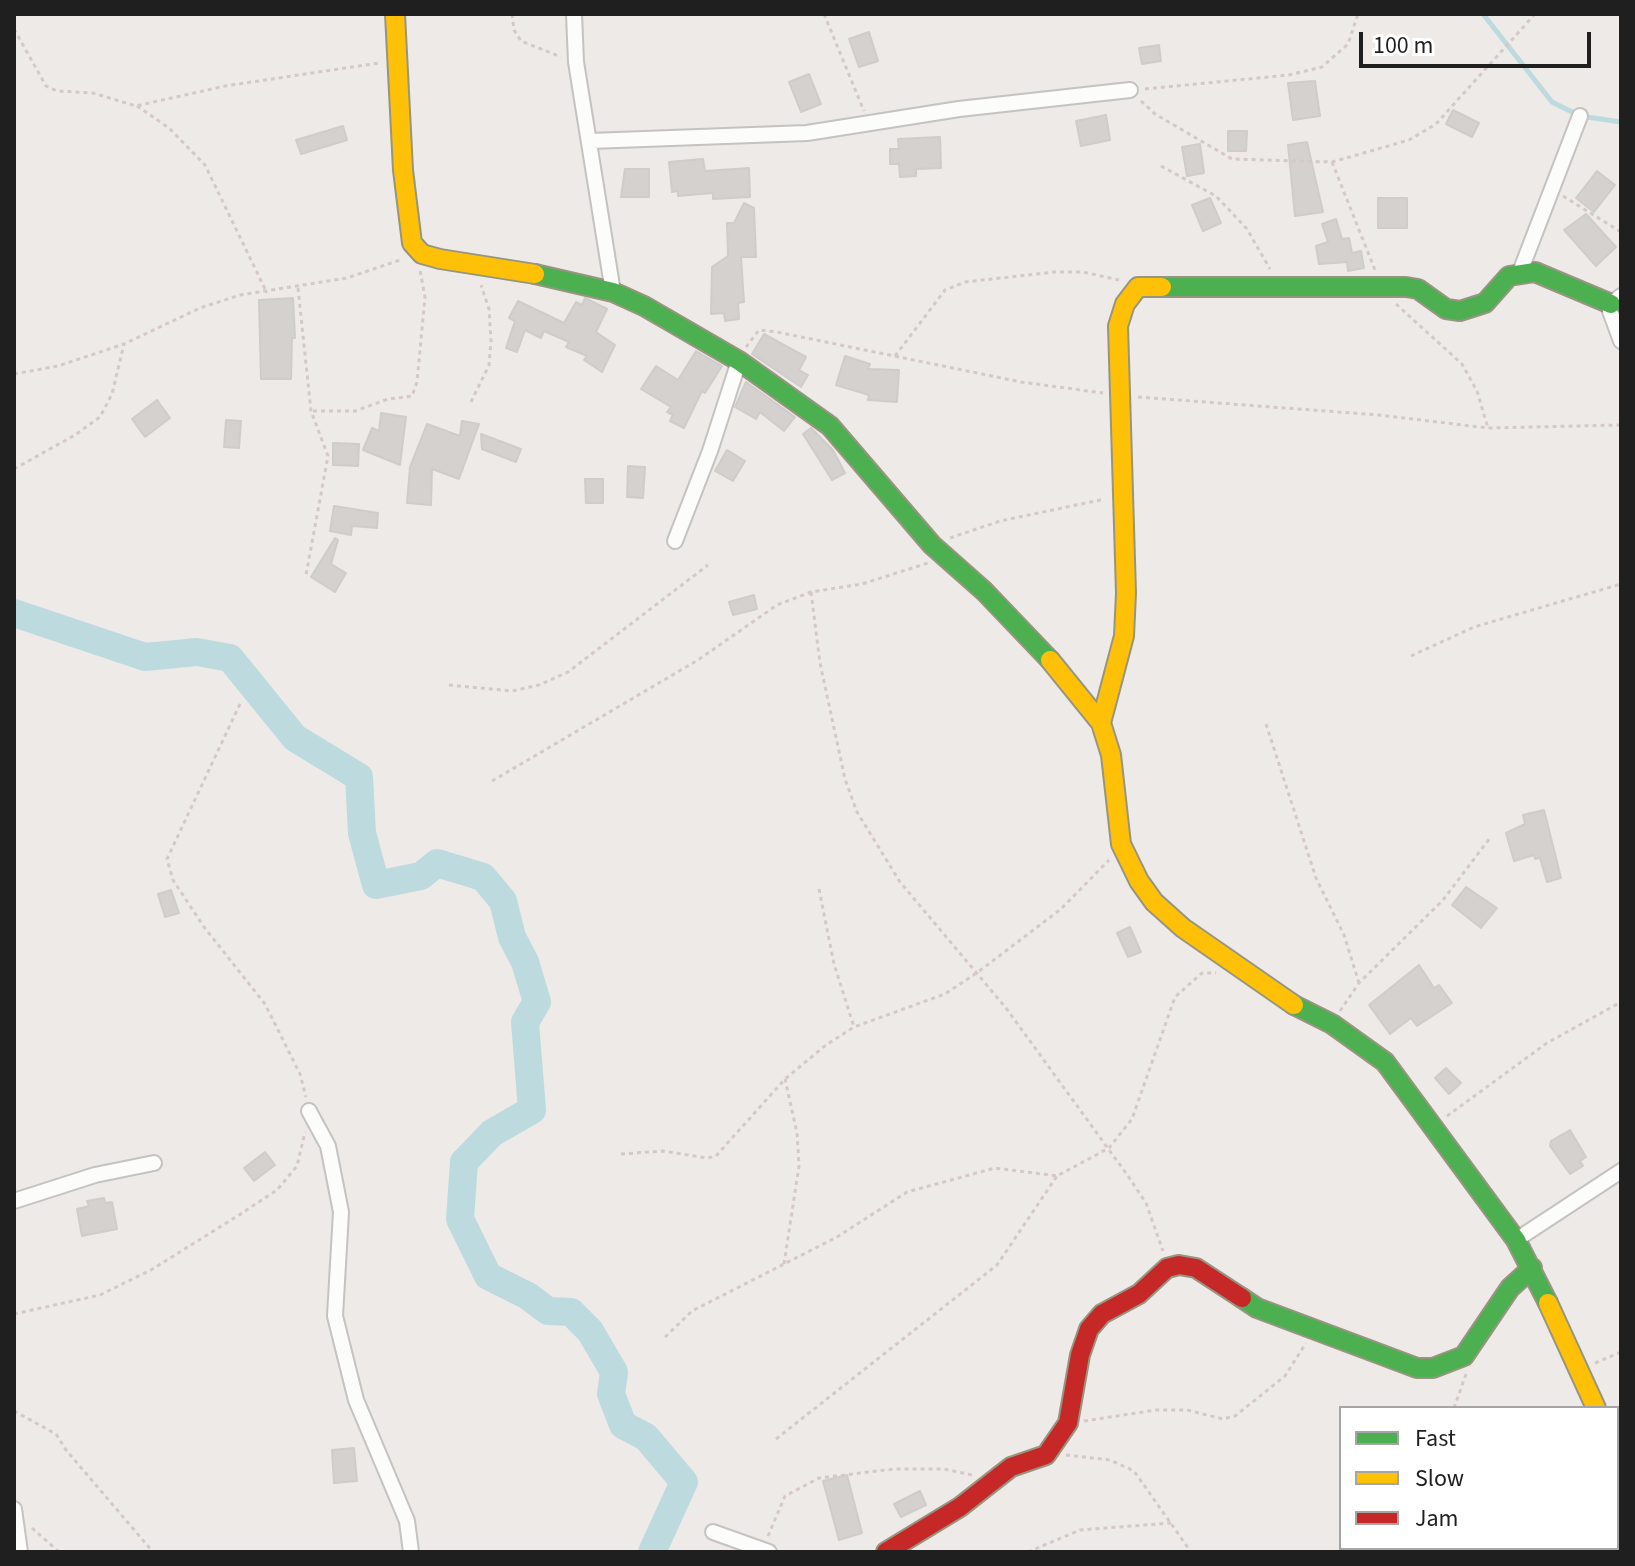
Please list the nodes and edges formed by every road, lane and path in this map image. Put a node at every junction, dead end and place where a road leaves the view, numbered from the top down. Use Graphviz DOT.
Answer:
graph roads {
  1 [pos="395,14"];
  2 [pos="512,14"];
  3 [pos="574,14"];
  4 [pos="824,14"];
  5 [pos="1358,14"];
  6 [pos="1535,14"];
  7 [pos="14,29"];
  8 [pos="398,59"];
  9 [pos="576,62"];
  10 [pos="1130,90"];
  11 [pos="136,106"];
  12 [pos="1580,116"];
  13 [pos="870,125"];
  14 [pos="590,141"];
  15 [pos="1332,162"];
  16 [pos="1161,166"];
  17 [pos="1552,189"];
  18 [pos="1621,232"];
  19 [pos="418,255"];
  20 [pos="473,262"];
  21 [pos="1520,272"];
  22 [pos="1281,285"];
  23 [pos="1383,286"];
  24 [pos="1138,287"];
  25 [pos="298,288"];
  26 [pos="613,292"];
  27 [pos="267,293"];
  28 [pos="1616,300"];
  29 [pos="1621,341"];
  30 [pos="124,344"];
  31 [pos="895,357"];
  32 [pos="739,361"];
  33 [pos="14,374"];
  34 [pos="1120,396"];
  35 [pos="471,402"];
  36 [pos="311,411"];
  37 [pos="1621,425"];
  38 [pos="1488,428"];
  39 [pos="14,469"];
  40 [pos="1122,495"];
  41 [pos="675,541"];
  42 [pos="932,545"];
  43 [pos="951,561"];
  44 [pos="708,565"];
  45 [pos="306,575"];
  46 [pos="1621,584"];
  47 [pos="811,592"];
  48 [pos="1411,656"];
  49 [pos="449,685"];
  50 [pos="240,704"];
  51 [pos="1101,723"];
  52 [pos="1266,724"];
  53 [pos="492,781"];
  54 [pos="1490,838"];
  55 [pos="1121,844"];
  56 [pos="819,889"];
  57 [pos="978,972"];
  58 [pos="1244,972"];
  59 [pos="1359,983"];
  60 [pos="1621,1002"];
  61 [pos="1332,1024"];
  62 [pos="854,1027"];
  63 [pos="785,1079"];
  64 [pos="309,1111"];
  65 [pos="1435,1126"];
  66 [pos="1109,1148"];
  67 [pos="621,1154"];
  68 [pos="154,1163"];
  69 [pos="1621,1171"];
  70 [pos="1057,1176"];
  71 [pos="14,1201"];
  72 [pos="1516,1240"];
  73 [pos="784,1264"];
  74 [pos="1167,1268"];
  75 [pos="1532,1268"];
  76 [pos="14,1314"];
  77 [pos="1316,1330"];
  78 [pos="665,1337"];
  79 [pos="1474,1345"];
  80 [pos="1621,1352"];
  81 [pos="1581,1369"];
  82 [pos="1455,1406"];
  83 [pos="1595,1406"];
  84 [pos="14,1411"];
  85 [pos="1068,1423"];
  86 [pos="776,1439"];
  87 [pos="1046,1455"];
  88 [pos="991,1479"];
  89 [pos="14,1511"];
  90 [pos="1171,1523"];
  91 [pos="713,1532"];
  92 [pos="766,1551"];
  93 [pos="20,1552"];
  94 [pos="59,1552"];
  95 [pos="153,1552"];
  96 [pos="411,1552"];
  97 [pos="886,1552"];
  98 [pos="1028,1552"];
  99 [pos="1191,1552"];
  1 -- 8 [label="street"];
  2 -- 9 [label="path"];
  3 -- 9 [label="street"];
  4 -- 13 [label="path"];
  5 -- 10 [label="path"];
  6 -- 15 [label="path"];
  7 -- 11 [label="path"];
  8 -- 11 [label="path"];
  8 -- 19 [label="street"];
  9 -- 14 [label="street"];
  10 -- 13 [label="street"];
  10 -- 15 [label="path"];
  11 -- 27 [label="path"];
  12 -- 17 [label="street"];
  13 -- 14 [label="street"];
  14 -- 26 [label="street"];
  15 -- 23 [label="path"];
  16 -- 22 [label="path"];
  17 -- 18 [label="path"];
  17 -- 21 [label="street"];
  19 -- 20 [label="street"];
  19 -- 25 [label="path"];
  19 -- 36 [label="path"];
  20 -- 26 [label="street"];
  20 -- 35 [label="path"];
  21 -- 23 [label="street"];
  21 -- 28 [label="street"];
  22 -- 23 [label="street"];
  22 -- 24 [label="street"];
  23 -- 38 [label="path"];
  24 -- 31 [label="path"];
  24 -- 34 [label="street"];
  25 -- 27 [label="path"];
  25 -- 36 [label="path"];
  26 -- 32 [label="street"];
  27 -- 30 [label="path"];
  28 -- 29 [label="street"];
  30 -- 33 [label="path"];
  30 -- 39 [label="path"];
  31 -- 32 [label="path"];
  31 -- 34 [label="path"];
  32 -- 41 [label="street"];
  32 -- 42 [label="street"];
  34 -- 38 [label="path"];
  34 -- 40 [label="street"];
  36 -- 45 [label="path"];
  37 -- 38 [label="path"];
  40 -- 42 [label="path"];
  40 -- 51 [label="street"];
  42 -- 43 [label="street"];
  43 -- 47 [label="path"];
  43 -- 51 [label="street"];
  44 -- 49 [label="path"];
  46 -- 48 [label="path"];
  47 -- 53 [label="path"];
  47 -- 57 [label="path"];
  50 -- 64 [label="path"];
  51 -- 55 [label="street"];
  52 -- 59 [label="path"];
  54 -- 59 [label="path"];
  55 -- 57 [label="path"];
  55 -- 58 [label="street"];
  56 -- 62 [label="path"];
  57 -- 62 [label="path"];
  57 -- 66 [label="path"];
  58 -- 61 [label="street"];
  58 -- 66 [label="path"];
  59 -- 61 [label="path"];
  60 -- 65 [label="path"];
  61 -- 65 [label="street"];
  62 -- 63 [label="path"];
  63 -- 67 [label="path"];
  63 -- 73 [label="path"];
  64 -- 76 [label="path"];
  64 -- 96 [label="street"];
  65 -- 72 [label="street"];
  66 -- 70 [label="path"];
  66 -- 74 [label="path"];
  68 -- 71 [label="street"];
  69 -- 72 [label="street"];
  70 -- 73 [label="path"];
  70 -- 86 [label="path"];
  72 -- 75 [label="street"];
  73 -- 78 [label="path"];
  74 -- 77 [label="street"];
  74 -- 85 [label="street"];
  75 -- 79 [label="street"];
  75 -- 81 [label="street"];
  77 -- 79 [label="street"];
  77 -- 85 [label="path"];
  79 -- 82 [label="path"];
  80 -- 81 [label="path"];
  81 -- 83 [label="street"];
  84 -- 95 [label="path"];
  85 -- 87 [label="street"];
  87 -- 88 [label="street"];
  87 -- 90 [label="path"];
  88 -- 92 [label="path"];
  88 -- 97 [label="street"];
  89 -- 93 [label="street"];
  89 -- 94 [label="path"];
  90 -- 98 [label="path"];
  90 -- 99 [label="path"];
  91 -- 92 [label="street"];
}
